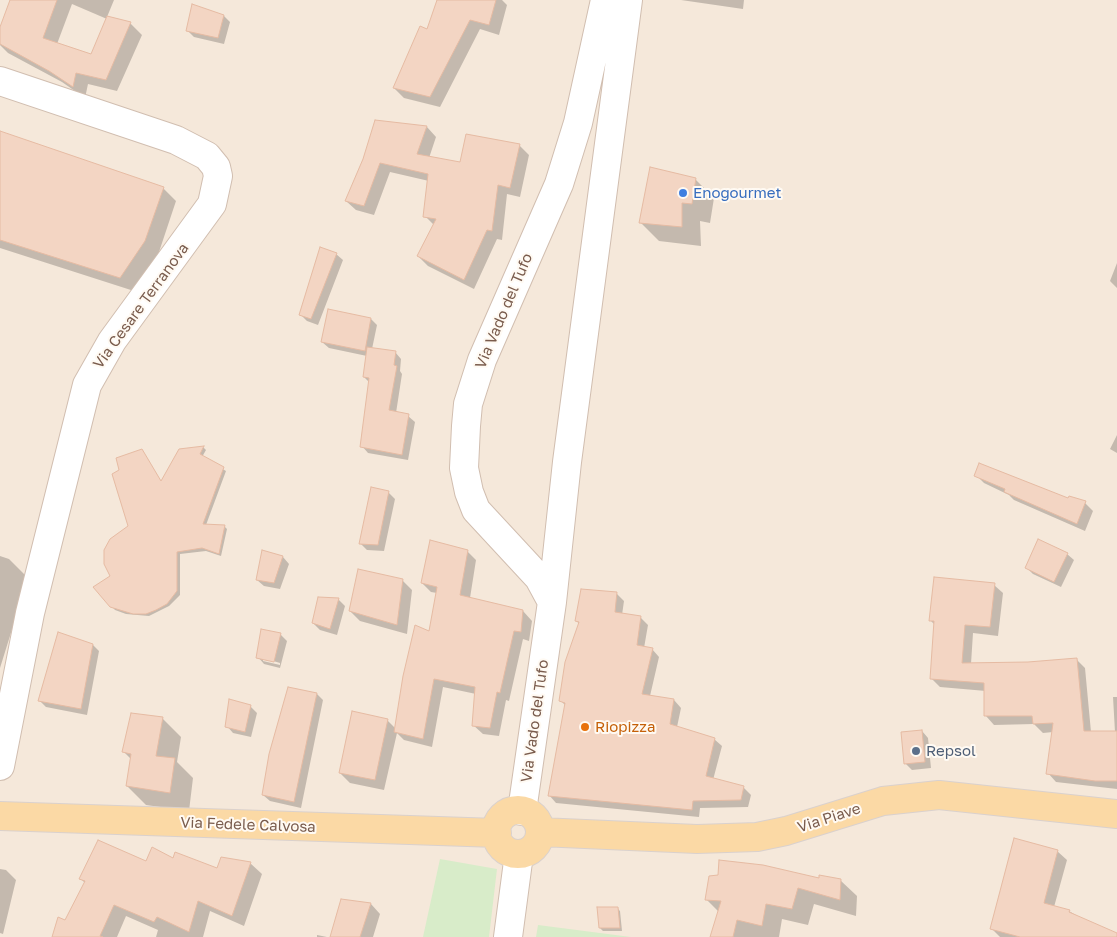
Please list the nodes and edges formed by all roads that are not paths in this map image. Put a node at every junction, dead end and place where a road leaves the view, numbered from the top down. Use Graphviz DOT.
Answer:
graph roads {
  1 [pos="605,0"];
  2 [pos="628,0"];
  3 [pos="0,81"];
  4 [pos="552,602"];
  5 [pos="0,766"];
  6 [pos="522,811"];
  7 [pos="1117,814"];
  8 [pos="0,816"];
  9 [pos="540,832"];
  10 [pos="497,833"];
  11 [pos="519,854"];
  12 [pos="508,937"];
  1 -- 4 [label="street, Via Vado del Tufo"];
  2 -- 4 [label="street, Via Vado del Tufo"];
  3 -- 5 [label="street, Via Cesare Terranova"];
  4 -- 6 [label="street, Via Vado del Tufo"];
  6 -- 9 [label="main road"];
  6 -- 10 [label="main road"];
  7 -- 9 [label="main road, Via Piave"];
  8 -- 10 [label="main road, Via Fedele Calvosa"];
  9 -- 11 [label="main road"];
  10 -- 11 [label="main road"];
  11 -- 12 [label="street"];
}
